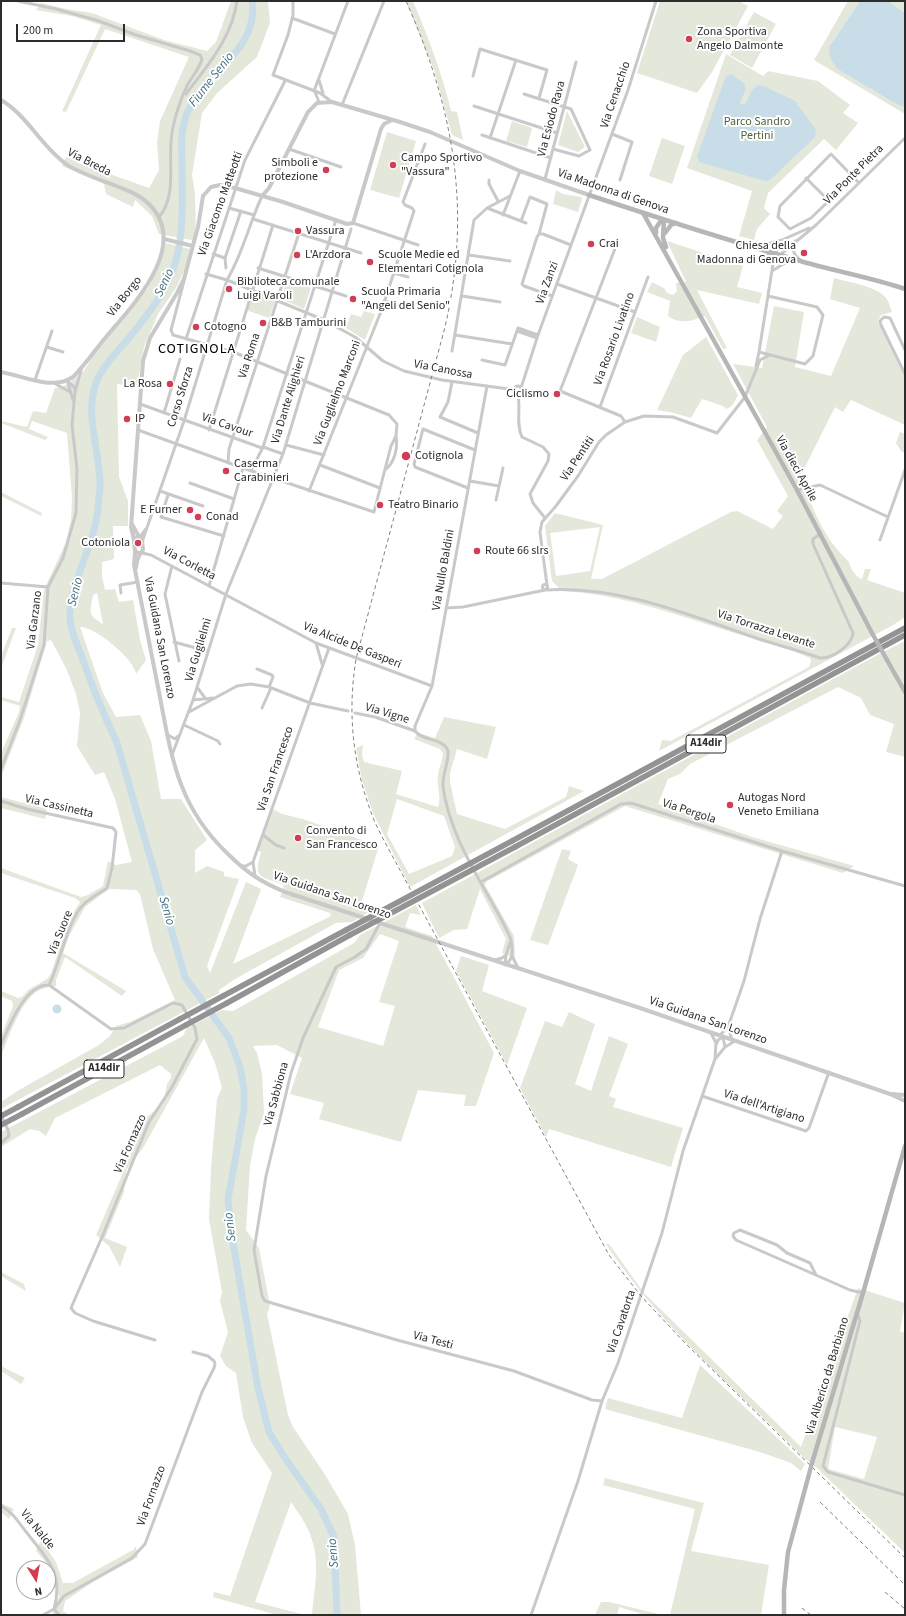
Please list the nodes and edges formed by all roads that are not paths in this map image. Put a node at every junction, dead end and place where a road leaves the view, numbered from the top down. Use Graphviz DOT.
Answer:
graph roads {
  1 [pos="18,1"];
  2 [pos="237,1"];
  3 [pos="293,1"];
  4 [pos="348,1"];
  5 [pos="384,1"];
  6 [pos="656,1"];
  7 [pos="292,18"];
  8 [pos="336,34"];
  9 [pos="516,60"];
  10 [pos="576,62"];
  11 [pos="473,76"];
  12 [pos="319,78"];
  13 [pos="285,81"];
  14 [pos="314,91"];
  15 [pos="524,94"];
  16 [pos="324,95"];
  17 [pos="184,97"];
  18 [pos="539,98"];
  19 [pos="1,100"];
  20 [pos="319,102"];
  21 [pos="332,102"];
  22 [pos="342,105"];
  23 [pos="474,106"];
  24 [pos="564,106"];
  25 [pos="498,114"];
  26 [pos="383,117"];
  27 [pos="392,120"];
  28 [pos="381,129"];
  29 [pos="557,133"];
  30 [pos="612,134"];
  31 [pos="482,136"];
  32 [pos="490,138"];
  33 [pos="905,138"];
  34 [pos="425,144"];
  35 [pos="289,149"];
  36 [pos="553,149"];
  37 [pos="551,158"];
  38 [pos="341,168"];
  39 [pos="520,171"];
  40 [pos="806,178"];
  41 [pos="489,180"];
  42 [pos="545,180"];
  43 [pos="620,180"];
  44 [pos="859,183"];
  45 [pos="235,188"];
  46 [pos="269,188"];
  47 [pos="839,191"];
  48 [pos="589,194"];
  49 [pos="260,196"];
  50 [pos="510,196"];
  51 [pos="273,200"];
  52 [pos="498,201"];
  53 [pos="829,201"];
  54 [pos="229,208"];
  55 [pos="487,208"];
  56 [pos="241,211"];
  57 [pos="643,213"];
  58 [pos="254,215"];
  59 [pos="503,215"];
  60 [pos="159,217"];
  61 [pos="253,219"];
  62 [pos="337,219"];
  63 [pos="663,220"];
  64 [pos="522,221"];
  65 [pos="353,223"];
  66 [pos="526,223"];
  67 [pos="676,223"];
  68 [pos="273,225"];
  69 [pos="816,225"];
  70 [pos="351,229"];
  71 [pos="299,233"];
  72 [pos="540,234"];
  73 [pos="657,235"];
  74 [pos="663,238"];
  75 [pos="166,240"];
  76 [pos="782,240"];
  77 [pos="404,241"];
  78 [pos="618,241"];
  79 [pos="795,241"];
  80 [pos="328,242"];
  81 [pos="191,245"];
  82 [pos="418,245"];
  83 [pos="571,245"];
  84 [pos="755,247"];
  85 [pos="345,248"];
  86 [pos="766,250"];
  87 [pos="361,253"];
  88 [pos="213,254"];
  89 [pos="468,255"];
  90 [pos="779,255"];
  91 [pos="669,256"];
  92 [pos="225,258"];
  93 [pos="796,260"];
  94 [pos="510,261"];
  95 [pos="773,262"];
  96 [pos="804,262"];
  97 [pos="780,266"];
  98 [pos="226,268"];
  99 [pos="258,268"];
  100 [pos="772,271"];
  101 [pos="394,273"];
  102 [pos="206,274"];
  103 [pos="285,277"];
  104 [pos="648,277"];
  105 [pos="408,278"];
  106 [pos="184,279"];
  107 [pos="228,280"];
  108 [pos="557,284"];
  109 [pos="314,286"];
  110 [pos="251,290"];
  111 [pos="905,291"];
  112 [pos="332,292"];
  113 [pos="346,296"];
  114 [pos="462,296"];
  115 [pos="552,296"];
  116 [pos="768,296"];
  117 [pos="598,299"];
  118 [pos="278,300"];
  119 [pos="384,301"];
  120 [pos="500,302"];
  121 [pos="407,308"];
  122 [pos="306,312"];
  123 [pos="635,312"];
  124 [pos="324,320"];
  125 [pos="52,331"];
  126 [pos="455,335"];
  127 [pos="538,337"];
  128 [pos="186,338"];
  129 [pos="206,344"];
  130 [pos="512,344"];
  131 [pos="366,346"];
  132 [pos="47,347"];
  133 [pos="905,350"];
  134 [pos="452,351"];
  135 [pos="63,352"];
  136 [pos="233,352"];
  137 [pos="759,352"];
  138 [pos="770,355"];
  139 [pos="180,359"];
  140 [pos="482,360"];
  141 [pos="257,361"];
  142 [pos="83,366"];
  143 [pos="756,367"];
  144 [pos="1,372"];
  145 [pos="286,373"];
  146 [pos="905,374"];
  147 [pos="35,380"];
  148 [pos="67,380"];
  149 [pos="306,382"];
  150 [pos="452,382"];
  151 [pos="54,384"];
  152 [pos="487,386"];
  153 [pos="518,389"];
  154 [pos="75,392"];
  155 [pos="70,393"];
  156 [pos="346,398"];
  157 [pos="745,398"];
  158 [pos="73,400"];
  159 [pos="140,404"];
  160 [pos="600,407"];
  161 [pos="164,413"];
  162 [pos="184,421"];
  163 [pos="625,422"];
  164 [pos="138,430"];
  165 [pos="209,430"];
  166 [pos="478,433"];
  167 [pos="233,438"];
  168 [pos="176,445"];
  169 [pos="286,445"];
  170 [pos="263,448"];
  171 [pos="475,450"];
  172 [pos="283,454"];
  173 [pos="324,455"];
  174 [pos="228,463"];
  175 [pos="320,465"];
  176 [pos="243,468"];
  177 [pos="503,468"];
  178 [pos="905,470"];
  179 [pos="250,471"];
  180 [pos="274,479"];
  181 [pos="470,481"];
  182 [pos="190,483"];
  183 [pos="499,486"];
  184 [pos="380,488"];
  185 [pos="468,488"];
  186 [pos="797,490"];
  187 [pos="160,491"];
  188 [pos="309,491"];
  189 [pos="168,495"];
  190 [pos="234,499"];
  191 [pos="496,500"];
  192 [pos="203,506"];
  193 [pos="888,517"];
  194 [pos="545,518"];
  195 [pos="131,522"];
  196 [pos="147,528"];
  197 [pos="820,534"];
  198 [pos="224,536"];
  199 [pos="139,538"];
  200 [pos="134,540"];
  201 [pos="880,540"];
  202 [pos="142,545"];
  203 [pos="139,553"];
  204 [pos="151,555"];
  205 [pos="172,566"];
  206 [pos="138,582"];
  207 [pos="1,583"];
  208 [pos="209,586"];
  209 [pos="48,587"];
  210 [pos="546,587"];
  211 [pos="121,593"];
  212 [pos="226,594"];
  213 [pos="446,608"];
  214 [pos="905,624"];
  215 [pos="905,628"];
  216 [pos="905,636"];
  217 [pos="174,642"];
  218 [pos="316,643"];
  219 [pos="329,648"];
  220 [pos="207,651"];
  221 [pos="854,656"];
  222 [pos="179,661"];
  223 [pos="322,666"];
  224 [pos="257,669"];
  225 [pos="432,686"];
  226 [pos="197,687"];
  227 [pos="270,688"];
  228 [pos="905,692"];
  229 [pos="205,698"];
  230 [pos="214,698"];
  231 [pos="193,700"];
  232 [pos="310,703"];
  233 [pos="205,704"];
  234 [pos="262,708"];
  235 [pos="348,711"];
  236 [pos="189,712"];
  237 [pos="355,713"];
  238 [pos="184,725"];
  239 [pos="182,731"];
  240 [pos="415,731"];
  241 [pos="168,735"];
  242 [pos="220,744"];
  243 [pos="172,756"];
  244 [pos="1,769"];
  245 [pos="1,801"];
  246 [pos="113,828"];
  247 [pos="263,835"];
  248 [pos="284,848"];
  249 [pos="782,851"];
  250 [pos="253,862"];
  251 [pos="240,866"];
  252 [pos="256,878"];
  253 [pos="481,882"];
  254 [pos="905,886"];
  255 [pos="380,923"];
  256 [pos="511,940"];
  257 [pos="506,955"];
  258 [pos="512,956"];
  259 [pos="492,960"];
  260 [pos="505,965"];
  261 [pos="520,969"];
  262 [pos="49,985"];
  263 [pos="728,1027"];
  264 [pos="711,1033"];
  265 [pos="721,1036"];
  266 [pos="733,1040"];
  267 [pos="1,1045"];
  268 [pos="716,1045"];
  269 [pos="724,1047"];
  270 [pos="715,1059"];
  271 [pos="829,1072"];
  272 [pos="890,1094"];
  273 [pos="905,1095"];
  274 [pos="702,1096"];
  275 [pos="905,1101"];
  276 [pos="1,1115"];
  277 [pos="1,1125"];
  278 [pos="1,1143"];
  279 [pos="905,1146"];
  280 [pos="816,1275"];
  281 [pos="864,1293"];
  282 [pos="262,1296"];
  283 [pos="857,1313"];
  284 [pos="155,1340"];
  285 [pos="193,1352"];
  286 [pos="602,1401"];
  287 [pos="905,1495"];
  288 [pos="1,1506"];
  289 [pos="54,1609"];
  290 [pos="43,1615"];
  291 [pos="59,1615"];
  292 [pos="531,1615"];
  293 [pos="784,1615"];
  1 -- 17 [label="street"];
  2 -- 17 [label="street"];
  3 -- 7 [label="street"];
  4 -- 8 [label="street"];
  5 -- 22 [label="street"];
  6 -- 30 [label="street, Via Cenacchio"];
  7 -- 8 [label="street"];
  7 -- 13 [label="street"];
  8 -- 12 [label="street"];
  9 -- 11 [label="street"];
  9 -- 18 [label="street"];
  9 -- 25 [label="street"];
  10 -- 24 [label="street, Via Esiodo Rava"];
  12 -- 14 [label="street"];
  12 -- 16 [label="street"];
  13 -- 14 [label="street"];
  13 -- 45 [label="street, Via Giacomo Matteotti"];
  14 -- 16 [label="street"];
  14 -- 20 [label="street"];
  15 -- 18 [label="street"];
  16 -- 21 [label="street"];
  17 -- 60 [label="street"];
  18 -- 24 [label="street"];
  19 -- 60 [label="street, Via Breda"];
  20 -- 21 [label="street, Via Madonna di Genova"];
  20 -- 35 [label="street"];
  21 -- 22 [label="street, Via Madonna di Genova"];
  22 -- 26 [label="street, Via Madonna di Genova"];
  23 -- 25 [label="street"];
  24 -- 29 [label="street, Via Esiodo Rava"];
  24 -- 36 [label="street"];
  25 -- 29 [label="street"];
  25 -- 32 [label="street"];
  26 -- 27 [label="street, Via Madonna di Genova"];
  26 -- 28 [label="street"];
  27 -- 28 [label="street"];
  27 -- 39 [label="street, Via Madonna di Genova"];
  28 -- 65 [label="street"];
  29 -- 36 [label="street, Via Esiodo Rava"];
  30 -- 43 [label="street"];
  30 -- 48 [label="street, Via Cenacchio"];
  31 -- 32 [label="street"];
  32 -- 37 [label="street"];
  33 -- 44 [label="street, Via Ponte Pietra"];
  34 -- 77 [label="street, Via Guglielmo Marconi"];
  35 -- 38 [label="street"];
  35 -- 46 [label="street"];
  36 -- 37 [label="street, Via Esiodo Rava"];
  37 -- 42 [label="street, Via Esiodo Rava"];
  39 -- 42 [label="street, Via Madonna di Genova"];
  39 -- 50 [label="street"];
  40 -- 44 [label="street"];
  40 -- 53 [label="street"];
  40 -- 53 [label="street"];
  41 -- 52 [label="street"];
  42 -- 48 [label="street, Via Madonna di Genova"];
  44 -- 69 [label="street, Via Ponte Pietra"];
  45 -- 49 [label="street"];
  45 -- 54 [label="street, Via Giacomo Matteotti"];
  45 -- 81 [label="street"];
  46 -- 49 [label="street"];
  46 -- 51 [label="street"];
  47 -- 53 [label="street"];
  48 -- 57 [label="main road, Via Madonna di Genova"];
  48 -- 83 [label="street, Via Zanzi"];
  49 -- 51 [label="street"];
  49 -- 58 [label="street, Corso Sforza"];
  50 -- 52 [label="street"];
  50 -- 59 [label="street"];
  51 -- 62 [label="street"];
  52 -- 55 [label="street"];
  54 -- 56 [label="street"];
  54 -- 88 [label="street, Via Giacomo Matteotti"];
  55 -- 59 [label="street"];
  55 -- 89 [label="street"];
  56 -- 58 [label="street"];
  56 -- 92 [label="street"];
  57 -- 63 [label="main road, Via Madonna di Genova"];
  57 -- 73 [label="main road"];
  58 -- 61 [label="street, Corso Sforza"];
  59 -- 64 [label="street"];
  60 -- 75 [label="street, Via Breda"];
  61 -- 68 [label="street"];
  61 -- 107 [label="street, Corso Sforza"];
  62 -- 65 [label="street"];
  62 -- 80 [label="street"];
  63 -- 67 [label="main road, Via Madonna di Genova"];
  63 -- 73 [label="main road"];
  63 -- 74 [label="main road"];
  64 -- 66 [label="street"];
  64 -- 72 [label="street"];
  65 -- 77 [label="street"];
  67 -- 74 [label="main road"];
  67 -- 84 [label="main road, Via Madonna di Genova"];
  68 -- 71 [label="street"];
  68 -- 99 [label="street"];
  69 -- 76 [label="street, Via Ponte Pietra"];
  69 -- 79 [label="street, Via Ponte Pietra"];
  70 -- 85 [label="street, Via Dante Alighieri"];
  71 -- 80 [label="street"];
  71 -- 103 [label="street, Via Roma"];
  72 -- 83 [label="street"];
  72 -- 115 [label="street"];
  73 -- 91 [label="main road"];
  74 -- 91 [label="main road"];
  75 -- 81 [label="street"];
  75 -- 142 [label="street, Via Borgo"];
  76 -- 84 [label="street, Via Ponte Pietra"];
  76 -- 90 [label="street"];
  77 -- 82 [label="street"];
  77 -- 101 [label="street, Via Guglielmo Marconi"];
  78 -- 117 [label="street"];
  79 -- 90 [label="street, Via Ponte Pietra"];
  79 -- 96 [label="street"];
  80 -- 85 [label="street"];
  80 -- 109 [label="street"];
  81 -- 106 [label="street"];
  83 -- 108 [label="street, Via Zanzi"];
  84 -- 86 [label="main road, Via Madonna di Genova"];
  85 -- 87 [label="street"];
  85 -- 112 [label="street, Via Dante Alighieri"];
  86 -- 90 [label="main road, Via Madonna di Genova"];
  86 -- 95 [label="street"];
  88 -- 92 [label="street"];
  88 -- 102 [label="street, Via Giacomo Matteotti"];
  89 -- 94 [label="street"];
  89 -- 114 [label="street"];
  90 -- 93 [label="main road, Via Madonna di Genova"];
  90 -- 95 [label="street"];
  90 -- 97 [label="street"];
  91 -- 157 [label="main road, Via dieci Aprile"];
  92 -- 98 [label="street"];
  93 -- 96 [label="main road, Via Madonna di Genova"];
  93 -- 97 [label="street"];
  95 -- 100 [label="street"];
  96 -- 111 [label="main road, Via Madonna di Genova"];
  97 -- 100 [label="street"];
  99 -- 103 [label="street"];
  99 -- 110 [label="street"];
  100 -- 116 [label="street"];
  101 -- 105 [label="street"];
  101 -- 119 [label="street, Via Guglielmo Marconi"];
  102 -- 107 [label="street, Via Canossa"];
  102 -- 128 [label="street, Via Giacomo Matteotti"];
  103 -- 109 [label="street"];
  103 -- 118 [label="street, Via Roma"];
  104 -- 123 [label="street, Via Rosario Livatino"];
  106 -- 128 [label="street"];
  106 -- 159 [label="street"];
  107 -- 110 [label="street, Via Canossa"];
  107 -- 129 [label="street, Corso Sforza"];
  108 -- 115 [label="street, Via Zanzi"];
  108 -- 117 [label="street"];
  109 -- 112 [label="street"];
  109 -- 122 [label="street"];
  110 -- 118 [label="street, Via Canossa"];
  110 -- 136 [label="street"];
  112 -- 113 [label="street"];
  112 -- 124 [label="street, Via Dante Alighieri"];
  114 -- 120 [label="street"];
  114 -- 126 [label="street"];
  115 -- 127 [label="street, Via Zanzi"];
  116 -- 137 [label="street"];
  116 -- 138 [label="street"];
  117 -- 123 [label="street"];
  117 -- 160 [label="street"];
  118 -- 122 [label="street, Via Canossa"];
  118 -- 141 [label="street, Via Roma"];
  119 -- 121 [label="street"];
  119 -- 131 [label="street, Via Guglielmo Marconi"];
  122 -- 124 [label="street, Via Canossa"];
  122 -- 145 [label="street"];
  123 -- 160 [label="street, Via Rosario Livatino"];
  124 -- 131 [label="street, Via Canossa"];
  124 -- 149 [label="street, Via Dante Alighieri"];
  125 -- 132 [label="street"];
  126 -- 130 [label="street"];
  126 -- 134 [label="street"];
  127 -- 130 [label="street"];
  127 -- 153 [label="street, Via Zanzi"];
  128 -- 129 [label="street"];
  129 -- 136 [label="street"];
  129 -- 162 [label="street, Corso Sforza"];
  130 -- 140 [label="street"];
  131 -- 150 [label="street, Via Canossa"];
  131 -- 156 [label="street, Via Guglielmo Marconi"];
  132 -- 135 [label="street"];
  132 -- 147 [label="street"];
  133 -- 146 [label="street"];
  136 -- 141 [label="street"];
  136 -- 165 [label="street"];
  137 -- 138 [label="street"];
  137 -- 143 [label="street"];
  138 -- 143 [label="street"];
  139 -- 161 [label="street"];
  141 -- 145 [label="street"];
  141 -- 167 [label="street, Via Roma"];
  142 -- 148 [label="street, Via Borgo"];
  142 -- 154 [label="street"];
  143 -- 157 [label="street"];
  144 -- 147 [label="street"];
  145 -- 149 [label="street"];
  145 -- 170 [label="street"];
  147 -- 151 [label="street"];
  148 -- 151 [label="street"];
  148 -- 154 [label="street"];
  148 -- 155 [label="street"];
  149 -- 156 [label="street"];
  149 -- 169 [label="street, Via Dante Alighieri"];
  150 -- 152 [label="street, Via Canossa"];
  150 -- 166 [label="street"];
  151 -- 155 [label="street"];
  152 -- 153 [label="street, Via Canossa"];
  152 -- 166 [label="street, Via Nullo Baldini"];
  153 -- 194 [label="street"];
  154 -- 158 [label="street"];
  155 -- 158 [label="street"];
  156 -- 173 [label="street, Via Guglielmo Marconi"];
  156 -- 184 [label="street"];
  157 -- 163 [label="street, Via Pentiti"];
  157 -- 186 [label="main road, Via dieci Aprile"];
  158 -- 209 [label="street, Via Garzano"];
  159 -- 161 [label="street, Via Cavour"];
  159 -- 164 [label="street"];
  160 -- 163 [label="street"];
  161 -- 162 [label="street, Via Cavour"];
  162 -- 165 [label="street, Via Cavour"];
  162 -- 168 [label="street, Corso Sforza"];
  163 -- 194 [label="street, Via Pentiti"];
  164 -- 168 [label="street"];
  164 -- 195 [label="street"];
  165 -- 167 [label="street, Via Cavour"];
  166 -- 171 [label="street, Via Nullo Baldini"];
  167 -- 170 [label="street, Via Cavour"];
  167 -- 174 [label="street, Via Roma"];
  168 -- 174 [label="street"];
  168 -- 187 [label="street, Corso Sforza"];
  169 -- 172 [label="street, Via Dante Alighieri"];
  169 -- 173 [label="street"];
  170 -- 172 [label="street, Via Cavour"];
  170 -- 179 [label="street"];
  171 -- 181 [label="street, Via Nullo Baldini"];
  171 -- 185 [label="street"];
  172 -- 180 [label="street, Via Dante Alighieri"];
  173 -- 175 [label="street, Via Guglielmo Marconi"];
  174 -- 176 [label="street"];
  175 -- 184 [label="street"];
  175 -- 188 [label="street, Via Guglielmo Marconi"];
  176 -- 179 [label="street"];
  176 -- 190 [label="street"];
  177 -- 183 [label="street"];
  178 -- 193 [label="street"];
  179 -- 180 [label="street"];
  180 -- 188 [label="street"];
  180 -- 212 [label="street, Via Dante Alighieri"];
  181 -- 183 [label="street"];
  181 -- 185 [label="street, Via Nullo Baldini"];
  182 -- 190 [label="street"];
  183 -- 191 [label="street"];
  184 -- 188 [label="street"];
  185 -- 213 [label="street, Via Nullo Baldini"];
  186 -- 193 [label="street"];
  186 -- 197 [label="main road, Via dieci Aprile"];
  187 -- 189 [label="street"];
  187 -- 196 [label="street, Corso Sforza"];
  189 -- 192 [label="street"];
  189 -- 198 [label="street"];
  190 -- 198 [label="street"];
  193 -- 201 [label="street"];
  194 -- 210 [label="street, Via Pentiti"];
  195 -- 199 [label="street"];
  195 -- 200 [label="street"];
  196 -- 199 [label="street"];
  196 -- 202 [label="street, Corso Sforza"];
  197 -- 210 [label="street, Via Torrazza Levante"];
  197 -- 228 [label="main road, Via dieci Aprile, bridge"];
  198 -- 208 [label="street"];
  199 -- 200 [label="street"];
  199 -- 202 [label="street"];
  200 -- 203 [label="street"];
  202 -- 203 [label="street"];
  202 -- 204 [label="street"];
  203 -- 204 [label="street, Via Corletta"];
  203 -- 206 [label="street, Via Guidana San Lorenzo"];
  204 -- 205 [label="street, Via Corletta"];
  205 -- 208 [label="street, Via Corletta"];
  205 -- 217 [label="street"];
  206 -- 211 [label="street"];
  206 -- 241 [label="street, Via Guidana San Lorenzo"];
  207 -- 209 [label="street"];
  208 -- 212 [label="street, Via Corletta"];
  209 -- 244 [label="street, Via Garzano"];
  210 -- 213 [label="street"];
  212 -- 218 [label="street, Via Alcide De Gasperi"];
  212 -- 220 [label="street, Via Guglielmi"];
  213 -- 225 [label="street, Via Nullo Baldini"];
  214 -- 221 [label="highway, A14dir"];
  215 -- 221 [label="highway, A14dir"];
  216 -- 277 [label="highway, A14dir, bridge"];
  217 -- 220 [label="street"];
  217 -- 222 [label="street"];
  218 -- 219 [label="street, Via Alcide De Gasperi"];
  218 -- 223 [label="street"];
  219 -- 223 [label="street, Via San Francesco"];
  219 -- 225 [label="street, Via Alcide De Gasperi"];
  220 -- 226 [label="street, Via Guglielmi"];
  221 -- 276 [label="highway, A14dir, bridge"];
  223 -- 232 [label="street, Via San Francesco"];
  224 -- 227 [label="street"];
  225 -- 240 [label="street, Via Nullo Baldini"];
  226 -- 229 [label="street"];
  226 -- 231 [label="street, Via Guglielmi"];
  227 -- 230 [label="street"];
  227 -- 232 [label="street"];
  227 -- 234 [label="street"];
  229 -- 230 [label="street"];
  229 -- 231 [label="street"];
  230 -- 233 [label="street"];
  231 -- 233 [label="street"];
  231 -- 236 [label="street, Via Guglielmi"];
  232 -- 235 [label="street"];
  232 -- 247 [label="street, Via San Francesco"];
  233 -- 236 [label="street"];
  236 -- 238 [label="street, Via Guglielmi"];
  237 -- 240 [label="street, Via Vigne"];
  238 -- 239 [label="street, Via Guglielmi"];
  238 -- 242 [label="street"];
  239 -- 241 [label="street"];
  239 -- 243 [label="street, Via Guglielmi"];
  240 -- 253 [label="street, Via Vigne"];
  241 -- 243 [label="street, Via Guidana San Lorenzo"];
  243 -- 251 [label="street, Via Guidana San Lorenzo"];
  245 -- 246 [label="street, Via Cassinetta"];
  246 -- 262 [label="street, Via Suore"];
  247 -- 248 [label="street"];
  247 -- 250 [label="street, Via San Francesco"];
  249 -- 253 [label="street, Via Pergola"];
  249 -- 254 [label="street, Via Pergola"];
  249 -- 263 [label="street"];
  250 -- 251 [label="street"];
  250 -- 252 [label="street"];
  251 -- 252 [label="street, Via Guidana San Lorenzo"];
  252 -- 255 [label="street, Via Guidana San Lorenzo"];
  253 -- 256 [label="street"];
  255 -- 259 [label="street, Via Guidana San Lorenzo"];
  255 -- 282 [label="street, Via Sabbiona"];
  256 -- 257 [label="street"];
  256 -- 258 [label="street"];
  257 -- 259 [label="street"];
  257 -- 260 [label="street"];
  258 -- 260 [label="street"];
  258 -- 261 [label="street"];
  259 -- 260 [label="street"];
  260 -- 261 [label="street"];
  261 -- 264 [label="street, Via Guidana San Lorenzo"];
  262 -- 267 [label="street"];
  262 -- 284 [label="street, Via Fornazzo"];
  263 -- 265 [label="street"];
  263 -- 266 [label="street"];
  264 -- 265 [label="street, Via Guidana San Lorenzo"];
  264 -- 268 [label="street, Via Cavatorta"];
  265 -- 266 [label="street, Via Guidana San Lorenzo"];
  265 -- 268 [label="street"];
  265 -- 269 [label="street"];
  266 -- 269 [label="street"];
  266 -- 271 [label="street, Via Guidana San Lorenzo"];
  268 -- 270 [label="street, Via Cavatorta"];
  269 -- 270 [label="street"];
  270 -- 274 [label="street, Via Cavatorta"];
  271 -- 272 [label="street, Via Guidana San Lorenzo"];
  271 -- 274 [label="street, Via dell'Artigiano"];
  272 -- 273 [label="street"];
  272 -- 275 [label="street"];
  274 -- 286 [label="street, Via Cavatorta"];
  276 -- 278 [label="street"];
  279 -- 281 [label="main road, Via Alberico da Barbiano"];
  280 -- 280 [label="street"];
  280 -- 281 [label="street"];
  281 -- 283 [label="main road, Via Alberico da Barbiano"];
  282 -- 286 [label="street, Via Testi"];
  283 -- 287 [label="street"];
  283 -- 293 [label="main road, Via Alberico da Barbiano, bridge"];
  285 -- 289 [label="street, Via Fornazzo"];
  286 -- 292 [label="street, Via Cavatorta"];
  288 -- 289 [label="street, Via Nalde"];
  289 -- 290 [label="street, Via Fornazzo"];
  289 -- 291 [label="street"];
}
